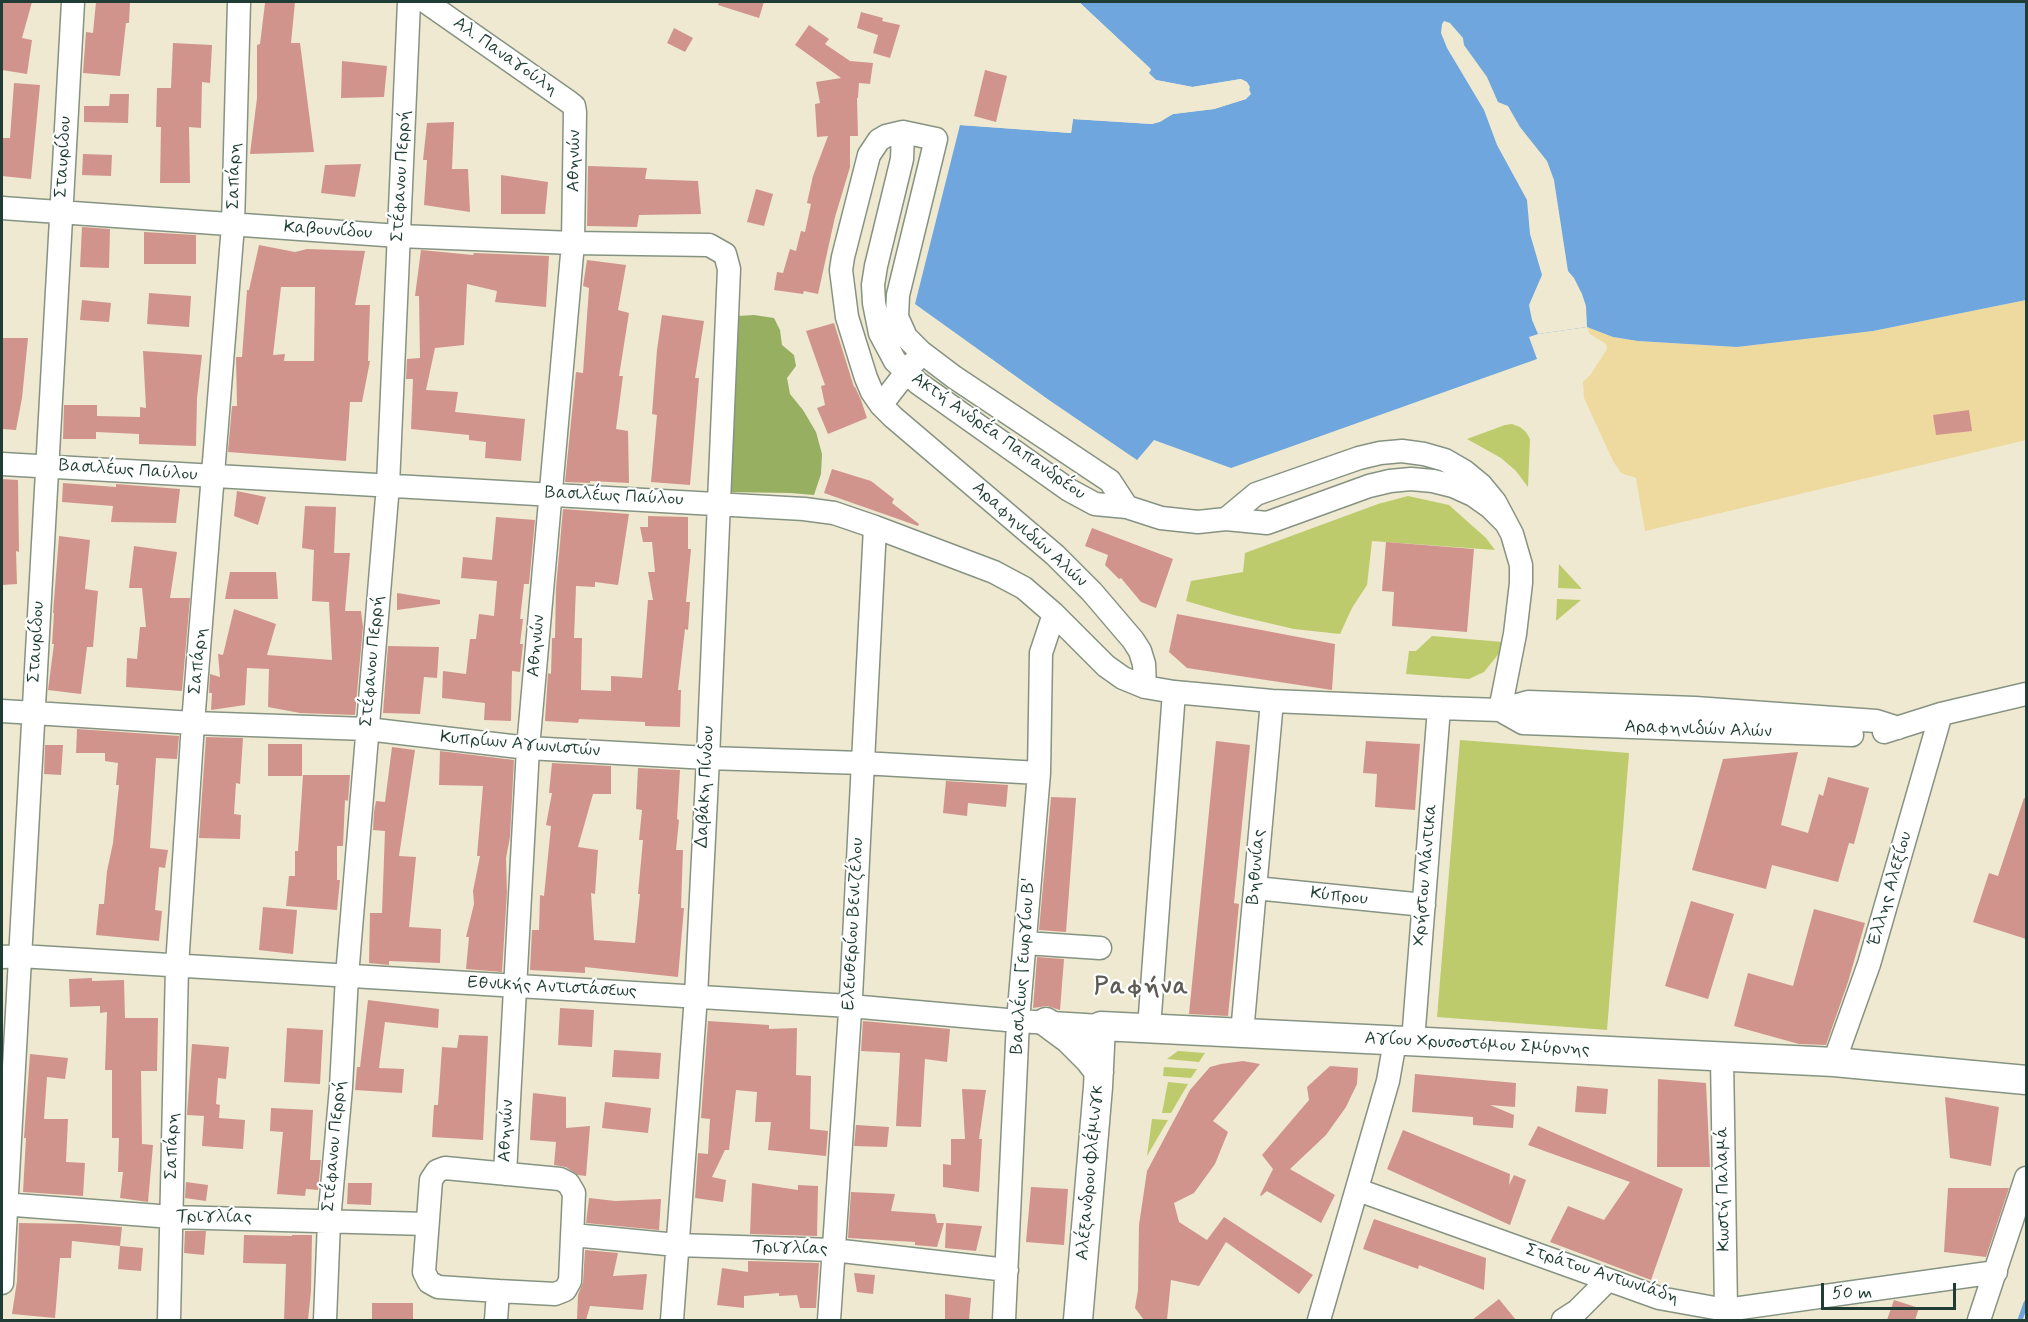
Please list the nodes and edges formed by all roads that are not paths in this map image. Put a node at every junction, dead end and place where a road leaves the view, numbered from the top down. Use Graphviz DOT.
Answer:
graph roads {
  1 [pos="72,2"];
  2 [pos="239,2"];
  3 [pos="410,2"];
  4 [pos="426,2"];
  5 [pos="575,118"];
  6 [pos="903,132"];
  7 [pos="2,208"];
  8 [pos="61,212"];
  9 [pos="233,225"];
  10 [pos="399,236"];
  11 [pos="573,243"];
  12 [pos="725,254"];
  13 [pos="921,352"];
  14 [pos="906,372"];
  15 [pos="881,405"];
  16 [pos="2,464"];
  17 [pos="47,465"];
  18 [pos="214,477"];
  19 [pos="388,485"];
  20 [pos="551,494"];
  21 [pos="719,503"];
  22 [pos="1126,507"];
  23 [pos="1226,519"];
  24 [pos="1505,522"];
  25 [pos="874,527"];
  26 [pos="1054,614"];
  27 [pos="1145,687"];
  28 [pos="1174,692"];
  29 [pos="2026,694"];
  30 [pos="1272,701"];
  31 [pos="1439,708"];
  32 [pos="1500,710"];
  33 [pos="2,711"];
  34 [pos="33,711"];
  35 [pos="1941,714"];
  36 [pos="194,723"];
  37 [pos="367,729"];
  38 [pos="528,748"];
  39 [pos="708,758"];
  40 [pos="862,762"];
  41 [pos="1039,774"];
  42 [pos="1255,888"];
  43 [pos="1424,905"];
  44 [pos="1025,943"];
  45 [pos="1100,948"];
  46 [pos="11,957"];
  47 [pos="177,966"];
  48 [pos="347,976"];
  49 [pos="515,986"];
  50 [pos="696,996"];
  51 [pos="850,1006"];
  52 [pos="1032,1022"];
  53 [pos="1111,1026"];
  54 [pos="1149,1028"];
  55 [pos="1242,1033"];
  56 [pos="1404,1041"];
  57 [pos="1722,1057"];
  58 [pos="1834,1062"];
  59 [pos="1099,1072"];
  60 [pos="2026,1080"];
  61 [pos="505,1174"];
  62 [pos="2026,1178"];
  63 [pos="1358,1190"];
  64 [pos="4,1204"];
  65 [pos="172,1217"];
  66 [pos="329,1221"];
  67 [pos="427,1224"];
  68 [pos="573,1235"];
  69 [pos="677,1245"];
  70 [pos="833,1250"];
  71 [pos="1007,1270"];
  72 [pos="1996,1272"];
  73 [pos="1608,1280"];
  74 [pos="2,1283"];
  75 [pos="498,1291"];
  76 [pos="1725,1315"];
  77 [pos="169,1320"];
  78 [pos="325,1320"];
  79 [pos="496,1320"];
  80 [pos="672,1320"];
  81 [pos="829,1320"];
  82 [pos="1004,1320"];
  83 [pos="1078,1320"];
  84 [pos="1096,1320"];
  85 [pos="1319,1320"];
  86 [pos="1563,1320"];
  87 [pos="1979,1320"];
  1 -- 8 [label="street, Σταυρίδου"];
  2 -- 9 [label="street, Σαπάρη"];
  3 -- 10 [label="street, Στέφανου Περρή"];
  4 -- 5 [label="street, Αλ. Παναγούλη"];
  5 -- 11 [label="street, Αθηνών"];
  6 -- 13 [label="street, Ακτή Ανδρέα Παπανδρέου"];
  6 -- 14 [label="street, Ακτή Ανδρέα Παπανδρέου"];
  6 -- 15 [label="street, Αραφηνιδών Αλών"];
  7 -- 8 [label="street, Καβουνίδου"];
  8 -- 9 [label="street, Καβουνίδου"];
  8 -- 17 [label="street, Σταυρίδου"];
  9 -- 10 [label="street, Καβουνίδου"];
  9 -- 18 [label="street, Σαπάρη"];
  10 -- 11 [label="street, Καβουνίδου"];
  10 -- 19 [label="street, Στέφανου Περρή"];
  11 -- 12 [label="street, Καβουνίδου"];
  11 -- 20 [label="street, Αθηνών"];
  12 -- 21 [label="street, Δαβάκη Πίνδου"];
  13 -- 14 [label="street"];
  13 -- 22 [label="street, Ακτή Ανδρέα Παπανδρέου"];
  14 -- 15 [label="street"];
  14 -- 22 [label="street, Ακτή Ανδρέα Παπανδρέου"];
  15 -- 27 [label="street, Αραφηνιδών Αλών"];
  16 -- 17 [label="street, Βασιλέως Παύλου"];
  17 -- 18 [label="street, Βασιλέως Παύλου"];
  17 -- 34 [label="street, Σταυρίδου"];
  18 -- 19 [label="street, Βασιλέως Παύλου"];
  18 -- 36 [label="street, Σαπάρη"];
  19 -- 20 [label="street, Βασιλέως Παύλου"];
  19 -- 37 [label="street, Στέφανου Περρή"];
  20 -- 21 [label="street, Βασιλέως Παύλου"];
  20 -- 38 [label="street, Αθηνών"];
  21 -- 25 [label="street, Βασιλέως Παύλου"];
  21 -- 39 [label="street, Δαβάκη Πίνδου"];
  22 -- 23 [label="street, Ακτή Ανδρέα Παπανδρέου"];
  23 -- 24 [label="street, Ακτή Ανδρέα Παπανδρέου"];
  23 -- 24 [label="street, Ακτή Ανδρέα Παπανδρέου"];
  24 -- 32 [label="street, Ακτή Ανδρέα Παπανδρέου"];
  25 -- 26 [label="street, Βασιλέως Παύλου"];
  25 -- 40 [label="street, Ελευθερίου Βενιζέλου"];
  26 -- 27 [label="street, Βασιλέως Παύλου"];
  26 -- 41 [label="street, Βασιλέως Γεωργίου Β'"];
  27 -- 28 [label="street, Βασιλέως Παύλου"];
  28 -- 30 [label="street, Αραφηνιδών Αλών"];
  28 -- 54 [label="street"];
  29 -- 35 [label="street, Αραφηνιδών Αλών"];
  30 -- 31 [label="street, Αραφηνιδών Αλών"];
  30 -- 42 [label="street, Βηθυνίας"];
  31 -- 32 [label="street, Αραφηνιδών Αλών"];
  31 -- 43 [label="street, Χρήστου Μάντικα"];
  32 -- 35 [label="street, Αραφηνιδών Αλών"];
  33 -- 34 [label="street, Κυπρίων Αγωνιστών"];
  34 -- 36 [label="street, Κυπρίων Αγωνιστών"];
  34 -- 46 [label="street, Σταυρίδου"];
  35 -- 58 [label="street, Έλλης Αλεξίου"];
  36 -- 37 [label="street, Κυπρίων Αγωνιστών"];
  36 -- 47 [label="street, Σαπάρη"];
  37 -- 38 [label="street, Κυπρίων Αγωνιστών"];
  37 -- 48 [label="street, Στέφανου Περρή"];
  38 -- 39 [label="street, Κυπρίων Αγωνιστών"];
  38 -- 49 [label="street, Αθηνών"];
  39 -- 40 [label="street, Κυπρίων Αγωνιστών"];
  39 -- 50 [label="street, Δαβάκη Πίνδου"];
  40 -- 41 [label="street, Κυπρίων Αγωνιστών"];
  40 -- 51 [label="street, Ελευθερίου Βενιζέλου"];
  41 -- 44 [label="street, Βασιλέως Γεωργίου Β'"];
  42 -- 43 [label="street, Κύπρου"];
  42 -- 55 [label="street, Βηθυνίας"];
  43 -- 56 [label="street, Χρήστου Μάντικα"];
  44 -- 45 [label="street"];
  44 -- 52 [label="street, Βασιλέως Γεωργίου Β'"];
  46 -- 47 [label="street, Εθνικής Αντιστάσεως"];
  46 -- 64 [label="street, Σταυρίδου"];
  47 -- 48 [label="street, Εθνικής Αντιστάσεως"];
  47 -- 65 [label="street, Σαπάρη"];
  48 -- 49 [label="street, Εθνικής Αντιστάσεως"];
  48 -- 66 [label="street, Στέφανου Περρή"];
  49 -- 50 [label="street, Εθνικής Αντιστάσεως"];
  49 -- 61 [label="street, Αθηνών"];
  50 -- 51 [label="street, Εθνικής Αντιστάσεως"];
  50 -- 69 [label="street, Δαβάκη Πίνδου"];
  51 -- 52 [label="street, Εθνικής Αντιστάσεως"];
  51 -- 70 [label="street, Ελευθερίου Βενιζέλου"];
  52 -- 53 [label="street, Εθνικής Αντιστάσεως"];
  52 -- 59 [label="main road"];
  52 -- 71 [label="street, Βασιλέως Γεωργίου Β'"];
  53 -- 54 [label="main road, Αγίου Χρυσοστόμου Σμύρνης"];
  53 -- 59 [label="main road, Αλέξανδρου Φλέμινγκ"];
  53 -- 84 [label="main road, Αλέξανδρου Φλέμινγκ"];
  54 -- 55 [label="main road, Αγίου Χρυσοστόμου Σμύρνης"];
  55 -- 56 [label="main road, Αγίου Χρυσοστόμου Σμύρνης"];
  56 -- 57 [label="main road, Αγίου Χρυσοστόμου Σμύρνης"];
  56 -- 63 [label="street, Χρήστου Μάντικα"];
  57 -- 58 [label="main road, Αγίου Χρυσοστόμου Σμύρνης"];
  57 -- 76 [label="street, Κωστή Παλαμά"];
  58 -- 60 [label="main road, Αγίου Χρυσοστόμου Σμύρνης"];
  59 -- 83 [label="main road, Αλέξανδρου Φλέμινγκ"];
  61 -- 67 [label="street"];
  61 -- 68 [label="street"];
  62 -- 72 [label="street"];
  63 -- 73 [label="street, Στράτου Αντωνιάδη"];
  63 -- 85 [label="street, Χρήστου Μάντικα"];
  64 -- 65 [label="street, Τριγλίας"];
  64 -- 74 [label="street, Σταυρίδου"];
  65 -- 66 [label="street, Τριγλίας"];
  65 -- 77 [label="street, Σαπάρη"];
  66 -- 67 [label="street, Τριγλίας"];
  66 -- 78 [label="street, Στέφανου Περρή"];
  67 -- 75 [label="street"];
  68 -- 69 [label="street, Τριγλίας"];
  68 -- 75 [label="street"];
  69 -- 70 [label="street, Τριγλίας"];
  69 -- 80 [label="street, Δαβάκη Πίνδου"];
  70 -- 71 [label="street, Τριγλίας"];
  70 -- 81 [label="street, Ελευθερίου Βενιζέλου"];
  71 -- 82 [label="street, Βασιλέως Γεωργίου Β'"];
  72 -- 76 [label="street, Στράτου Αντωνιάδη"];
  72 -- 87 [label="street"];
  73 -- 76 [label="street, Στράτου Αντωνιάδη"];
  73 -- 86 [label="street"];
  75 -- 79 [label="street"];
}
